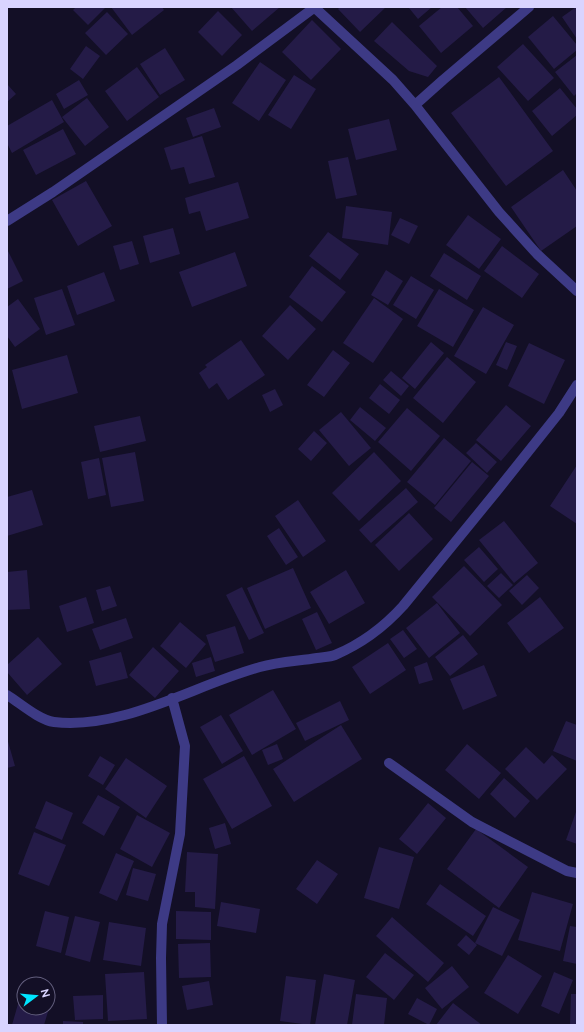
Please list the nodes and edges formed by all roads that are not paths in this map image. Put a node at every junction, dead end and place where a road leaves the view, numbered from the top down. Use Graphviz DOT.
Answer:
graph roads {
  1 [pos="314,7"];
  2 [pos="529,7"];
  3 [pos="415,105"];
  4 [pos="7,221"];
  5 [pos="577,291"];
  6 [pos="577,385"];
  7 [pos="7,695"];
  8 [pos="172,698"];
  9 [pos="390,763"];
  10 [pos="577,873"];
  11 [pos="162,1025"];
  1 -- 3 [label="street"];
  1 -- 4 [label="street"];
  2 -- 3 [label="street"];
  3 -- 5 [label="street"];
  6 -- 8 [label="street"];
  7 -- 8 [label="street"];
  8 -- 11 [label="street"];
  9 -- 10 [label="street"];
}
